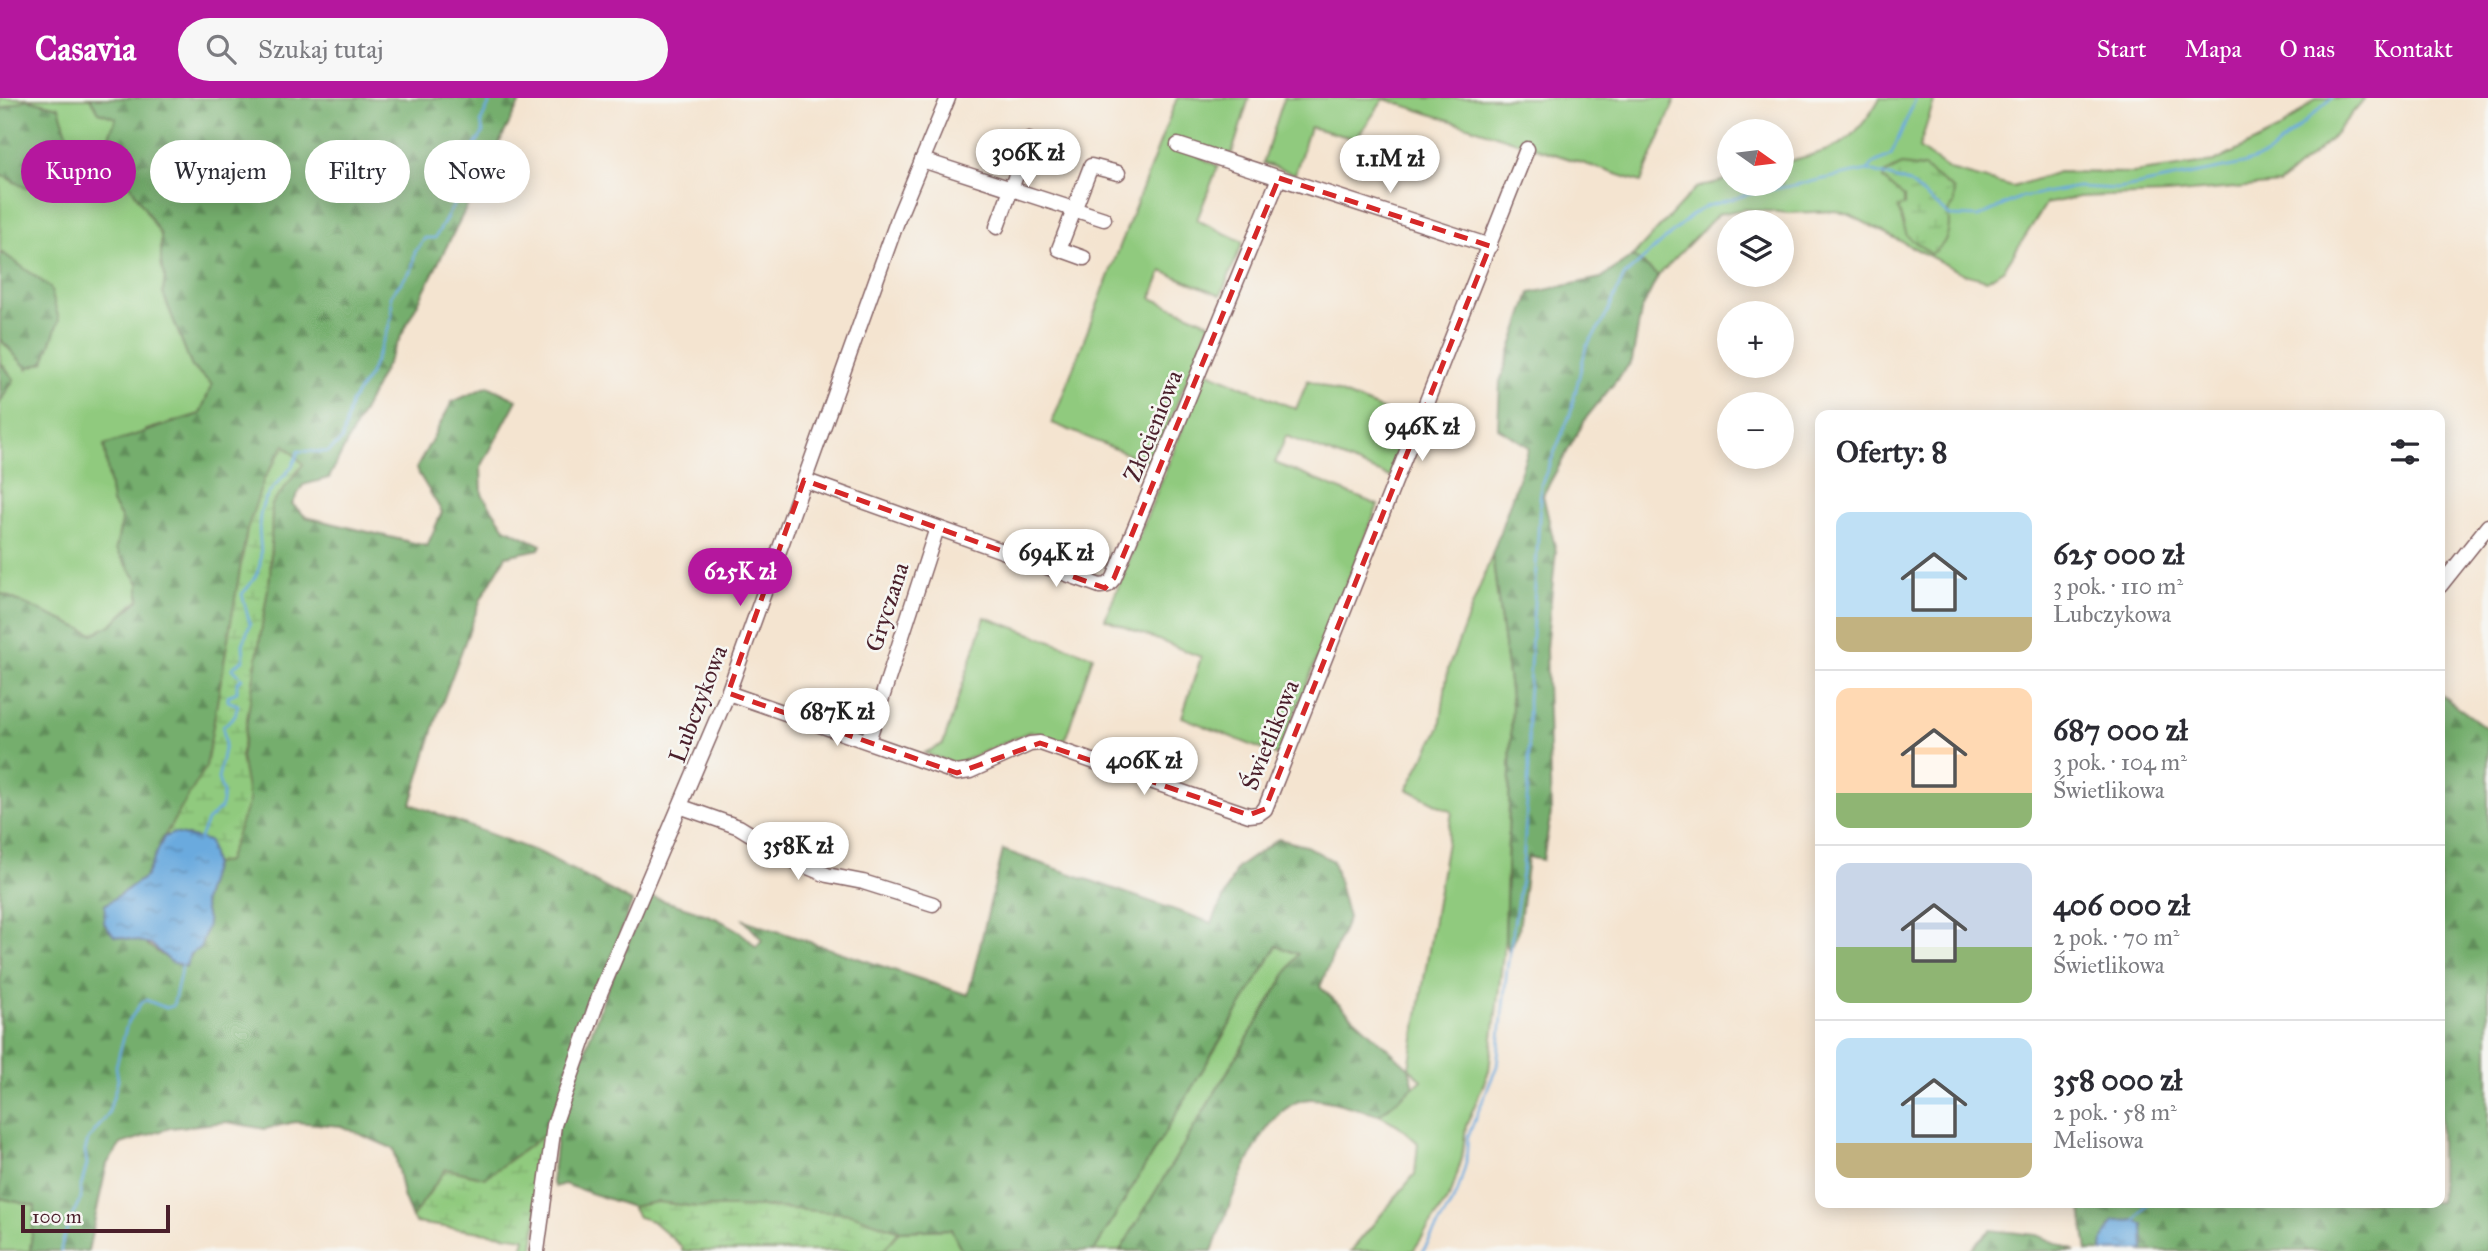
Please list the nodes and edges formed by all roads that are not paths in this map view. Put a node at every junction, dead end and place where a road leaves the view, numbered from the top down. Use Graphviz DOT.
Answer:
graph roads {
  1 [pos="948,98"];
  2 [pos="1029,140"];
  3 [pos="1178,145"];
  4 [pos="1527,149"];
  5 [pos="922,160"];
  6 [pos="1118,173"];
  7 [pos="1279,178"];
  8 [pos="1010,187"];
  9 [pos="1074,208"];
  10 [pos="1104,219"];
  11 [pos="997,227"];
  12 [pos="1490,246"];
  13 [pos="1084,258"];
  14 [pos="804,480"];
  15 [pos="2488,526"];
  16 [pos="937,528"];
  17 [pos="2445,580"];
  18 [pos="728,693"];
  19 [pos="867,741"];
  20 [pos="682,807"];
  21 [pos="933,904"];
  22 [pos="537,1251"];
  1 -- 5 [label="street, Lubczykowa"];
  2 -- 8 [label="street"];
  3 -- 7 [label="street"];
  4 -- 12 [label="street, Świetlikowa"];
  5 -- 8 [label="street"];
  5 -- 14 [label="street, Lubczykowa"];
  6 -- 9 [label="street"];
  7 -- 12 [label="street"];
  7 -- 16 [label="street, Złocieniowa"];
  8 -- 9 [label="street"];
  8 -- 11 [label="street"];
  9 -- 10 [label="street"];
  9 -- 13 [label="street"];
  12 -- 19 [label="street, Świetlikowa"];
  14 -- 16 [label="street, Złocieniowa"];
  14 -- 18 [label="street, Lubczykowa"];
  15 -- 17 [label="street"];
  16 -- 19 [label="street, Gryczana"];
  18 -- 19 [label="street, Świetlikowa"];
  18 -- 20 [label="street, Lubczykowa"];
  20 -- 21 [label="street"];
  20 -- 22 [label="street, Lubczykowa"];
}
